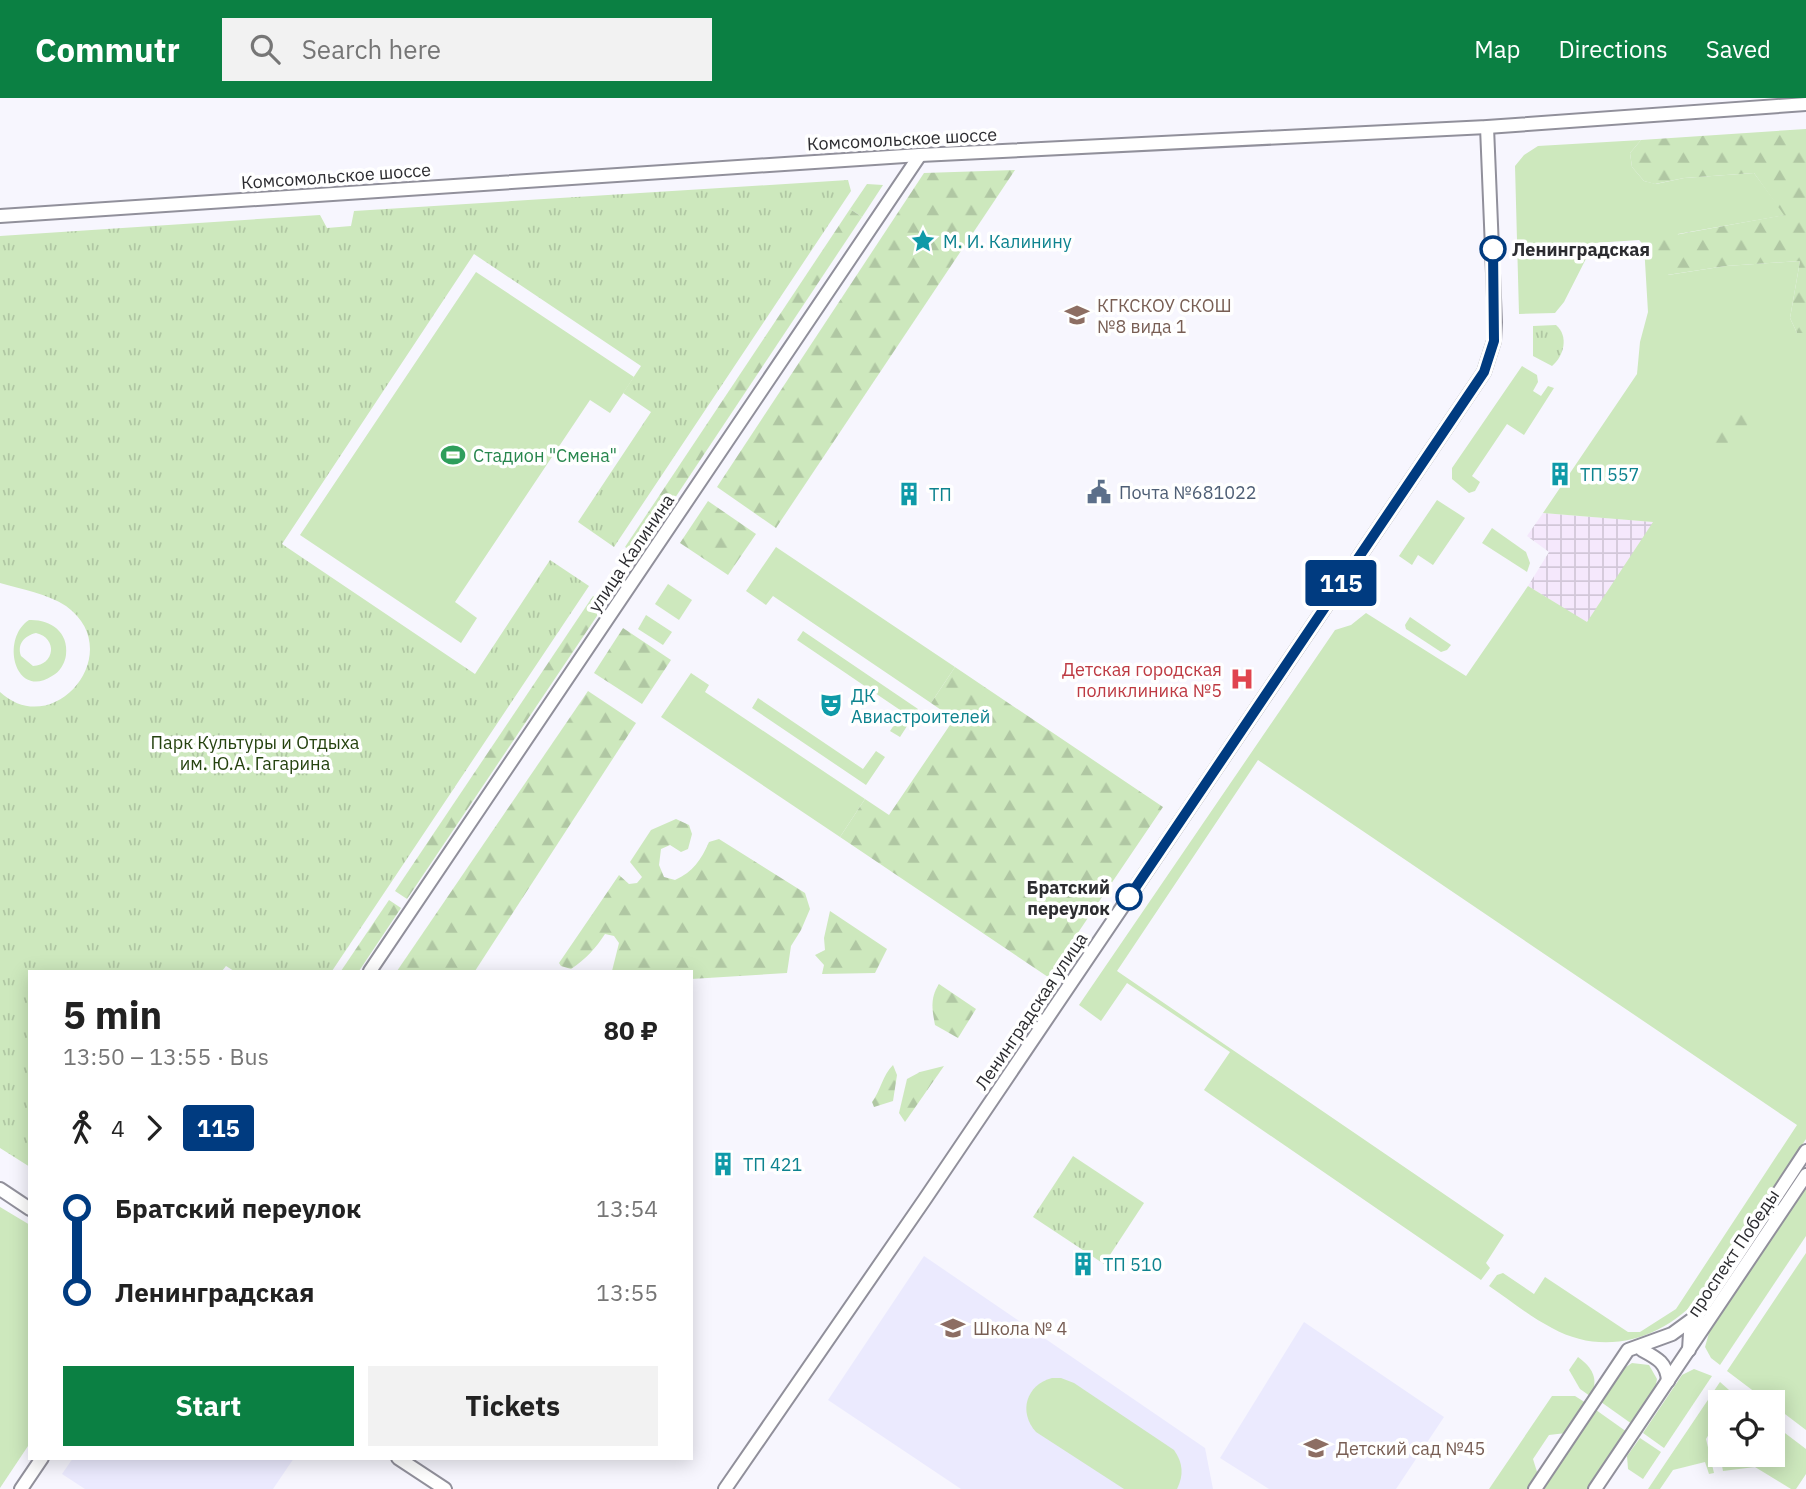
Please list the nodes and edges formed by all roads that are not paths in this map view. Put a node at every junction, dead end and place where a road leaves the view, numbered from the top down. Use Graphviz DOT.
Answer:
graph roads {
  1 [pos="1806,104"];
  2 [pos="1487,127"];
  3 [pos="920,155"];
  4 [pos="0,216"];
  5 [pos="371,970"];
  6 [pos="1806,1153"];
  7 [pos="1806,1175"];
  8 [pos="0,1189"];
  9 [pos="28,1208"];
  10 [pos="1698,1315"];
  11 [pos="1642,1350"];
  12 [pos="1689,1350"];
  13 [pos="1668,1381"];
  14 [pos="41,1460"];
  15 [pos="401,1460"];
  16 [pos="21,1489"];
  17 [pos="445,1489"];
  18 [pos="725,1489"];
  19 [pos="1535,1489"];
  20 [pos="1595,1489"];
  1 -- 2 [label="main road, Комсомольское шоссе"];
  2 -- 3 [label="main road, Комсомольское шоссе"];
  2 -- 18 [label="main road, Ленинградская улица"];
  3 -- 4 [label="main road, Комсомольское шоссе"];
  3 -- 5 [label="main road, улица Калинина"];
  6 -- 10 [label="main road, проспект Победы"];
  7 -- 12 [label="main road, проспект Победы"];
  8 -- 9 [label="main road"];
  10 -- 12 [label="main road, проспект Победы"];
  10 -- 19 [label="main road, проспект Победы"];
  11 -- 13 [label="main road"];
  12 -- 13 [label="main road, проспект Победы"];
  13 -- 20 [label="main road, проспект Победы"];
  14 -- 16 [label="main road"];
  15 -- 17 [label="main road"];
}
